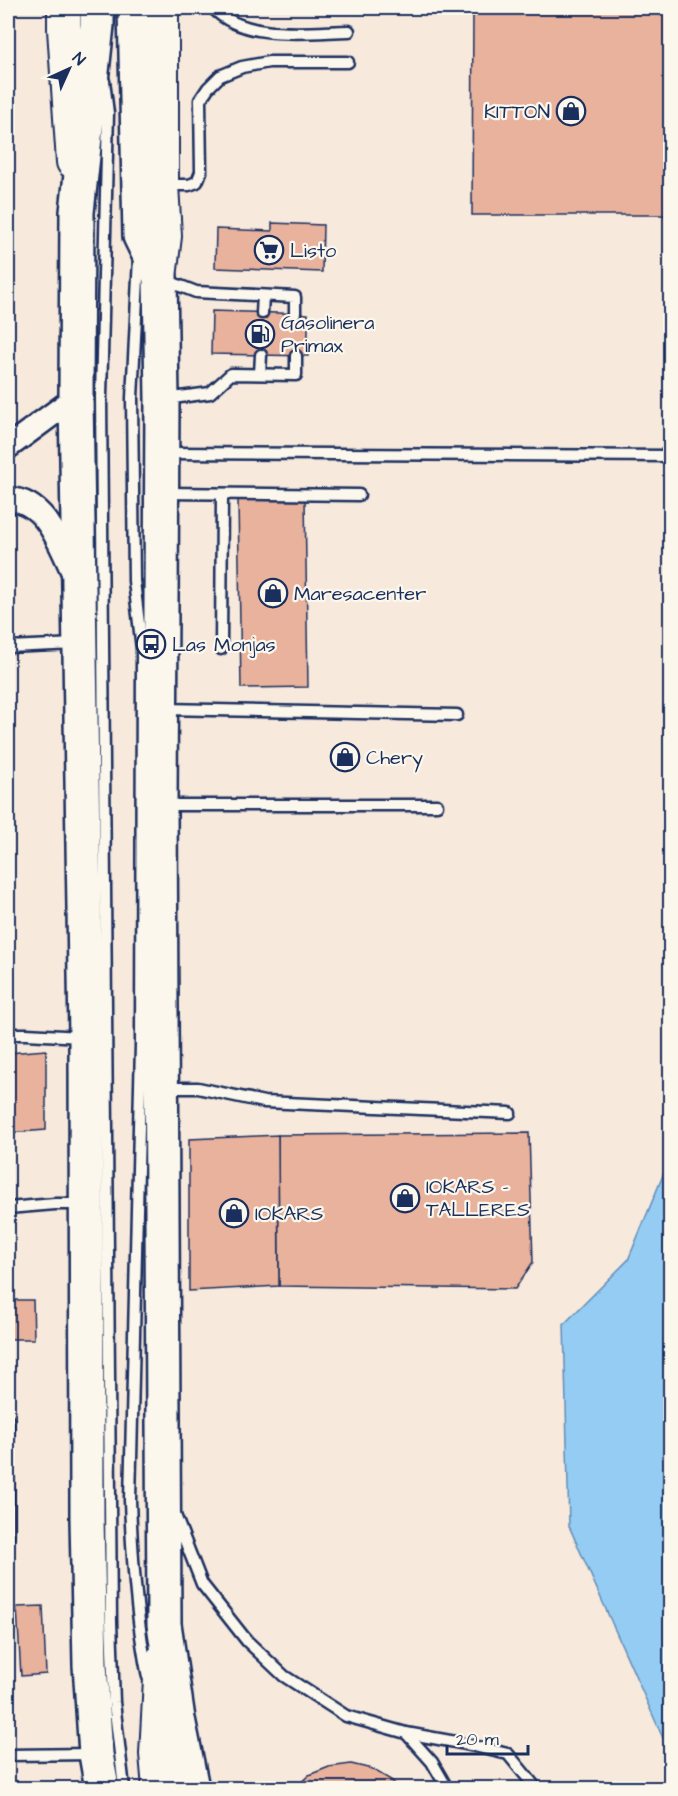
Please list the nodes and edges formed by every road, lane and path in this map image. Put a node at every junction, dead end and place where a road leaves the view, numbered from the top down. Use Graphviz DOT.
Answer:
graph roads {
  1 [pos="64,8"];
  2 [pos="135,8"];
  3 [pos="162,8"];
  4 [pos="213,8"];
  5 [pos="97,16"];
  6 [pos="349,31"];
  7 [pos="348,62"];
  8 [pos="162,185"];
  9 [pos="77,212"];
  10 [pos="140,236"];
  11 [pos="160,277"];
  12 [pos="263,296"];
  13 [pos="262,312"];
  14 [pos="295,313"];
  15 [pos="261,355"];
  16 [pos="296,356"];
  17 [pos="260,374"];
  18 [pos="76,397"];
  19 [pos="162,399"];
  20 [pos="8,447"];
  21 [pos="160,453"];
  22 [pos="670,456"];
  23 [pos="160,493"];
  24 [pos="222,494"];
  25 [pos="358,495"];
  26 [pos="8,500"];
  27 [pos="79,584"];
  28 [pos="80,644"];
  29 [pos="8,647"];
  30 [pos="220,649"];
  31 [pos="160,709"];
  32 [pos="457,716"];
  33 [pos="160,805"];
  34 [pos="437,805"];
  35 [pos="8,1034"];
  36 [pos="86,1037"];
  37 [pos="162,1088"];
  38 [pos="510,1113"];
  39 [pos="86,1204"];
  40 [pos="8,1208"];
  41 [pos="8,1420"];
  42 [pos="164,1484"];
  43 [pos="8,1536"];
  44 [pos="164,1624"];
  45 [pos="158,1724"];
  46 [pos="406,1733"];
  47 [pos="96,1754"];
  48 [pos="8,1755"];
  49 [pos="173,1786"];
  50 [pos="102,1788"];
  51 [pos="124,1788"];
  52 [pos="447,1788"];
  53 [pos="536,1788"];
  1 -- 9 [label="street"];
  2 -- 10 [label="main road"];
  3 -- 8 [label="street"];
  4 -- 6 [label="lane"];
  5 -- 9 [label="main road"];
  5 -- 51 [label="lane"];
  7 -- 8 [label="lane"];
  8 -- 11 [label="street"];
  9 -- 18 [label="main road"];
  10 -- 11 [label="main road"];
  10 -- 45 [label="lane"];
  11 -- 12 [label="lane"];
  11 -- 19 [label="main road"];
  12 -- 13 [label="lane"];
  12 -- 14 [label="lane"];
  15 -- 17 [label="lane"];
  16 -- 17 [label="lane"];
  17 -- 19 [label="lane"];
  18 -- 20 [label="street"];
  18 -- 27 [label="main road"];
  19 -- 21 [label="main road"];
  21 -- 22 [label="lane"];
  21 -- 23 [label="main road"];
  23 -- 24 [label="lane"];
  23 -- 31 [label="main road"];
  24 -- 25 [label="lane"];
  24 -- 30 [label="lane"];
  26 -- 27 [label="street"];
  27 -- 28 [label="main road"];
  28 -- 29 [label="lane"];
  28 -- 36 [label="main road"];
  31 -- 32 [label="lane"];
  31 -- 33 [label="main road"];
  33 -- 34 [label="lane"];
  33 -- 37 [label="main road"];
  35 -- 36 [label="lane"];
  36 -- 39 [label="main road"];
  37 -- 38 [label="lane"];
  37 -- 42 [label="main road"];
  39 -- 40 [label="lane"];
  39 -- 47 [label="main road"];
  41 -- 43 [label="lane"];
  42 -- 44 [label="main road"];
  42 -- 46 [label="lane"];
  44 -- 45 [label="street"];
  44 -- 49 [label="main road"];
  45 -- 49 [label="street"];
  46 -- 52 [label="lane"];
  46 -- 53 [label="lane"];
  47 -- 48 [label="lane"];
  47 -- 50 [label="main road"];
}
